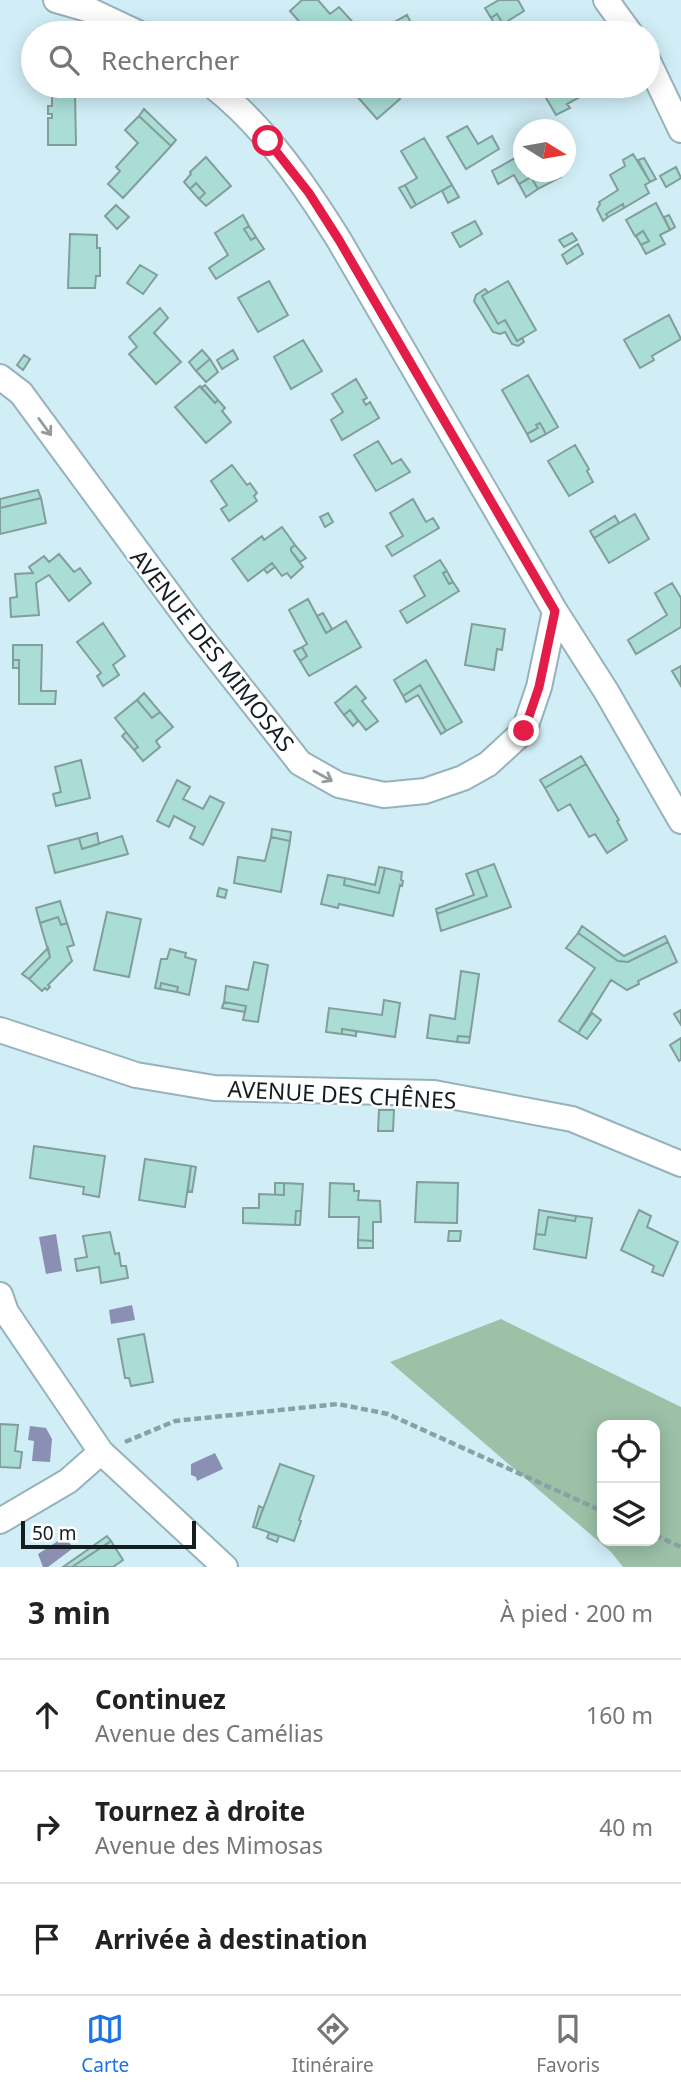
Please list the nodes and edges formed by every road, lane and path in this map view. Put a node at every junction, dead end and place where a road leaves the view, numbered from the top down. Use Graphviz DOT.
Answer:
graph roads {
  1 [pos="56,0"];
  2 [pos="606,0"];
  3 [pos="112,21"];
  4 [pos="621,21"];
  5 [pos="660,86"];
  6 [pos="228,98"];
  7 [pos="681,130"];
  8 [pos="0,377"];
  9 [pos="555,611"];
  10 [pos="681,821"];
  11 [pos="0,1030"];
  12 [pos="681,1164"];
  13 [pos="0,1295"];
  14 [pos="102,1452"];
  15 [pos="597,1509"];
  16 [pos="0,1521"];
  17 [pos="660,1537"];
  18 [pos="681,1547"];
  19 [pos="225,1567"];
  1 -- 3 [label="street"];
  2 -- 4 [label="street"];
  5 -- 7 [label="street"];
  6 -- 9 [label="street"];
  8 -- 9 [label="street, AVENUE DES MIMOSAS, one-way"];
  9 -- 10 [label="street"];
  11 -- 12 [label="street, AVENUE DES CHÊNES"];
  13 -- 14 [label="street"];
  14 -- 15 [label="path"];
  14 -- 16 [label="street"];
  14 -- 19 [label="street"];
  17 -- 18 [label="path"];
}
